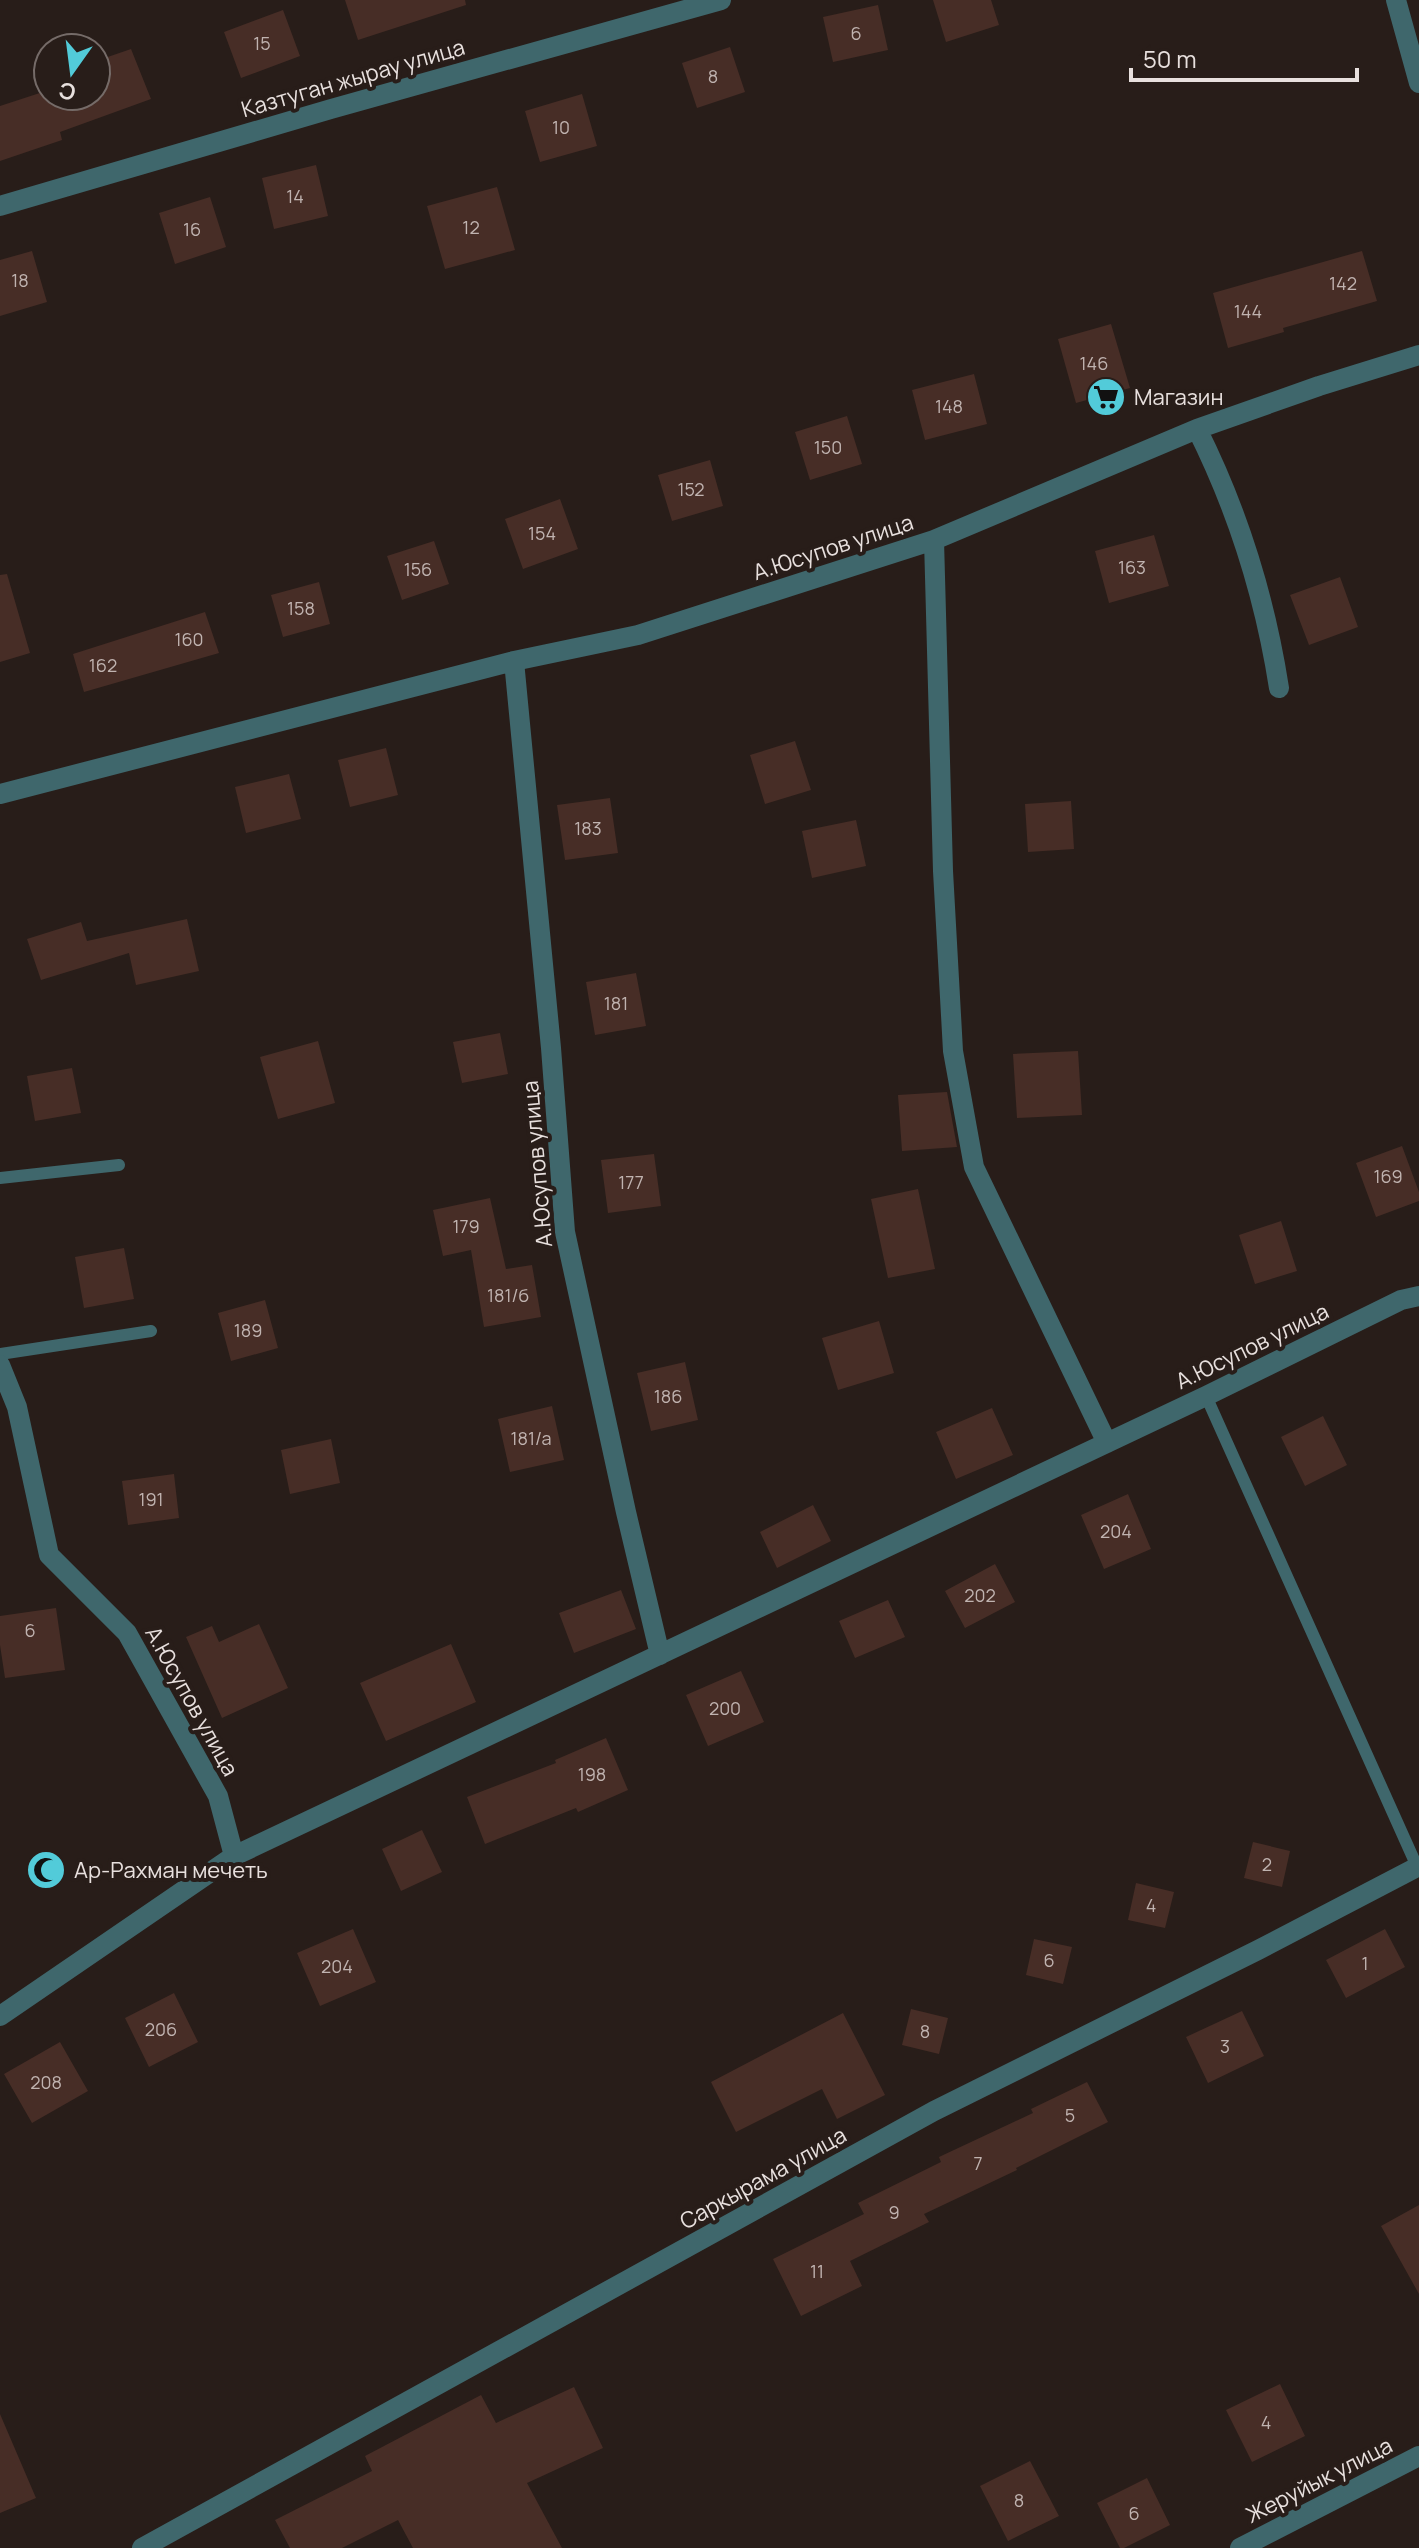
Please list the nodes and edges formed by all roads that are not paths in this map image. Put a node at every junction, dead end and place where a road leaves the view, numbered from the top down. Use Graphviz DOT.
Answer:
graph roads {
  1 [pos="721,0"];
  2 [pos="1396,0"];
  3 [pos="1419,83"];
  4 [pos="0,206"];
  5 [pos="1419,355"];
  6 [pos="1197,429"];
  7 [pos="934,540"];
  8 [pos="514,661"];
  9 [pos="1279,688"];
  10 [pos="0,794"];
  11 [pos="119,1165"];
  12 [pos="0,1178"];
  13 [pos="1419,1296"];
  14 [pos="151,1331"];
  15 [pos="0,1354"];
  16 [pos="0,1365"];
  17 [pos="1206,1396"];
  18 [pos="1107,1443"];
  19 [pos="660,1655"];
  20 [pos="234,1856"];
  21 [pos="1418,1868"];
  22 [pos="0,2016"];
  23 [pos="1419,2456"];
  24 [pos="142,2548"];
  25 [pos="1240,2548"];
  1 -- 4 [label="street, Казтуган жырау улица"];
  2 -- 3 [label="street"];
  5 -- 6 [label="street, А.Юсупов улица"];
  6 -- 7 [label="street, А.Юсупов улица"];
  6 -- 9 [label="street"];
  7 -- 8 [label="street, А.Юсупов улица"];
  7 -- 18 [label="street, А.Юсупов улица"];
  8 -- 10 [label="street, А.Юсупов улица"];
  8 -- 19 [label="street, А.Юсупов улица"];
  11 -- 12 [label="lane"];
  13 -- 17 [label="street, А.Юсупов улица"];
  14 -- 15 [label="lane"];
  16 -- 20 [label="street, А.Юсупов улица"];
  17 -- 18 [label="street, А.Юсупов улица"];
  17 -- 21 [label="lane"];
  18 -- 19 [label="street, А.Юсупов улица"];
  19 -- 20 [label="street, А.Юсупов улица"];
  20 -- 22 [label="street, А.Юсупов улица"];
  21 -- 24 [label="street, Саркырама улица"];
  23 -- 25 [label="street, Жеруйык улица"];
}
